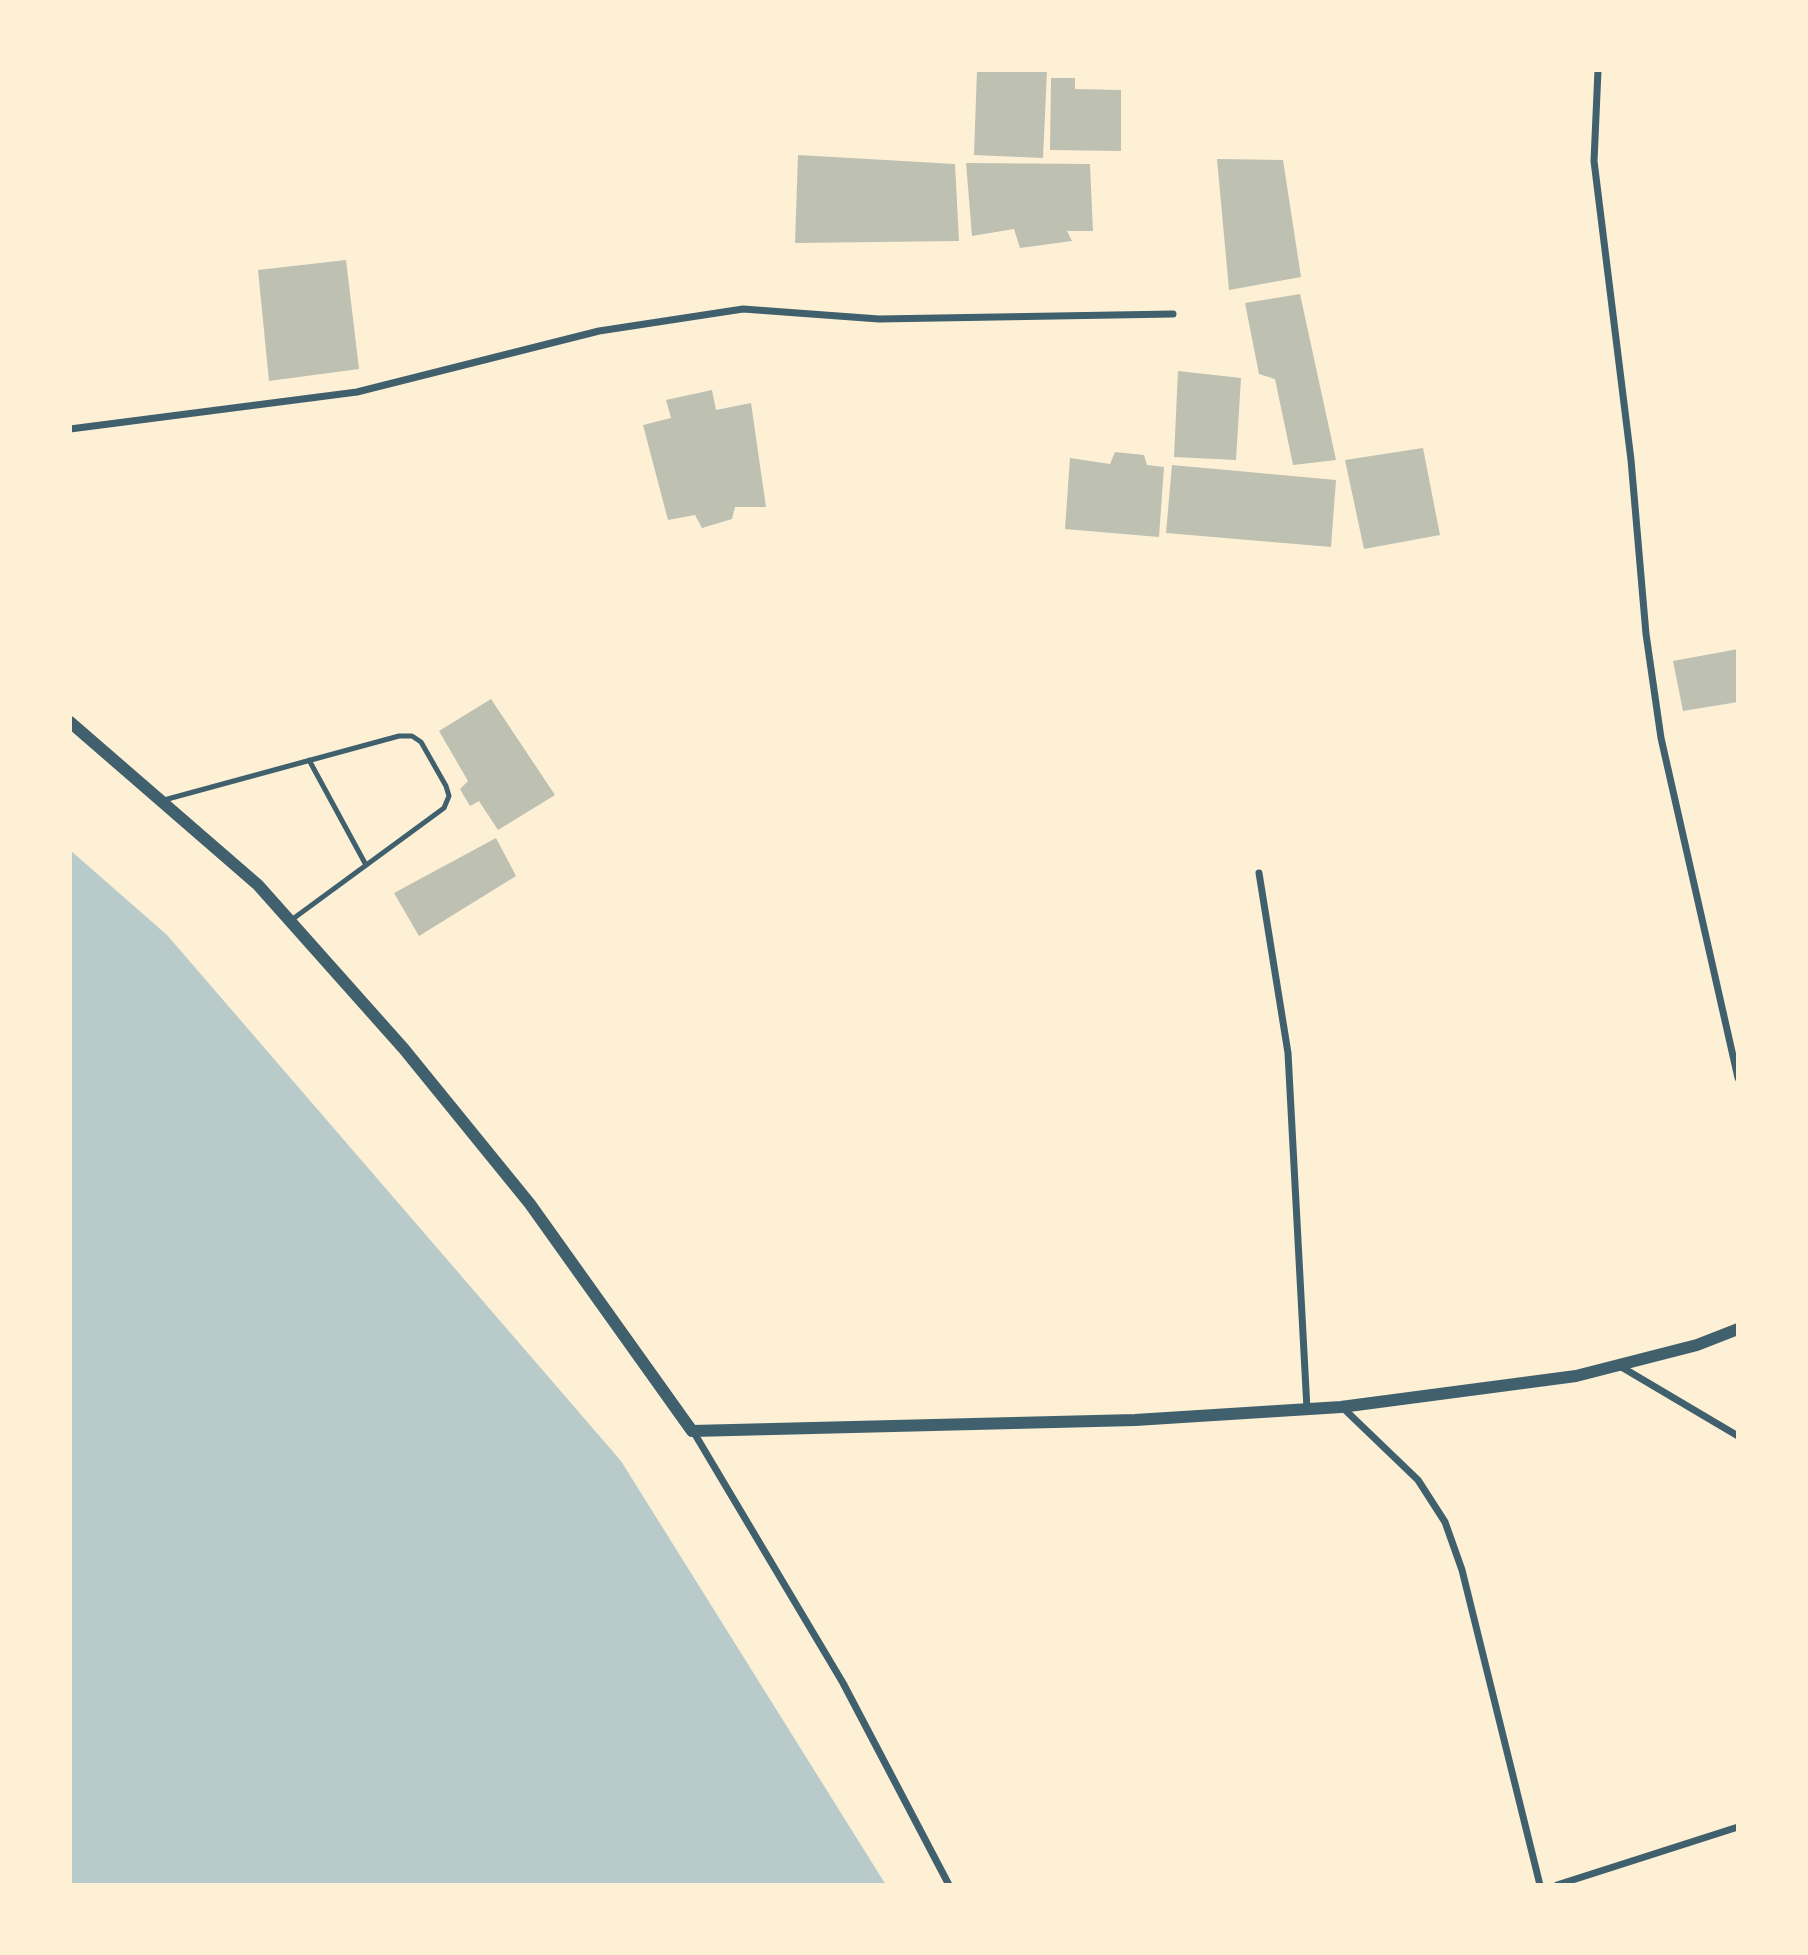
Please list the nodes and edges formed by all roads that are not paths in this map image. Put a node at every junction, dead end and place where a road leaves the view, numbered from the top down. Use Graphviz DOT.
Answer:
graph roads {
  1 [pos="1598,70"];
  2 [pos="1173,314"];
  3 [pos="70,429"];
  4 [pos="70,722"];
  5 [pos="309,760"];
  6 [pos="161,801"];
  7 [pos="366,865"];
  8 [pos="1259,873"];
  9 [pos="290,921"];
  10 [pos="1738,1078"];
  11 [pos="1738,1328"];
  12 [pos="1618,1365"];
  13 [pos="1341,1407"];
  14 [pos="1307,1409"];
  15 [pos="692,1431"];
  16 [pos="1738,1436"];
  17 [pos="1738,1827"];
  18 [pos="948,1885"];
  19 [pos="1540,1885"];
  20 [pos="1557,1885"];
  1 -- 10 [label="street"];
  2 -- 3 [label="street"];
  4 -- 6 [label="street"];
  5 -- 6 [label="lane"];
  5 -- 7 [label="lane"];
  5 -- 7 [label="lane"];
  6 -- 9 [label="street"];
  7 -- 9 [label="lane"];
  8 -- 14 [label="street"];
  9 -- 15 [label="street"];
  11 -- 12 [label="street"];
  12 -- 13 [label="street"];
  12 -- 16 [label="street"];
  13 -- 14 [label="street"];
  13 -- 19 [label="street"];
  14 -- 15 [label="street"];
  15 -- 18 [label="street"];
  17 -- 20 [label="street"];
}
